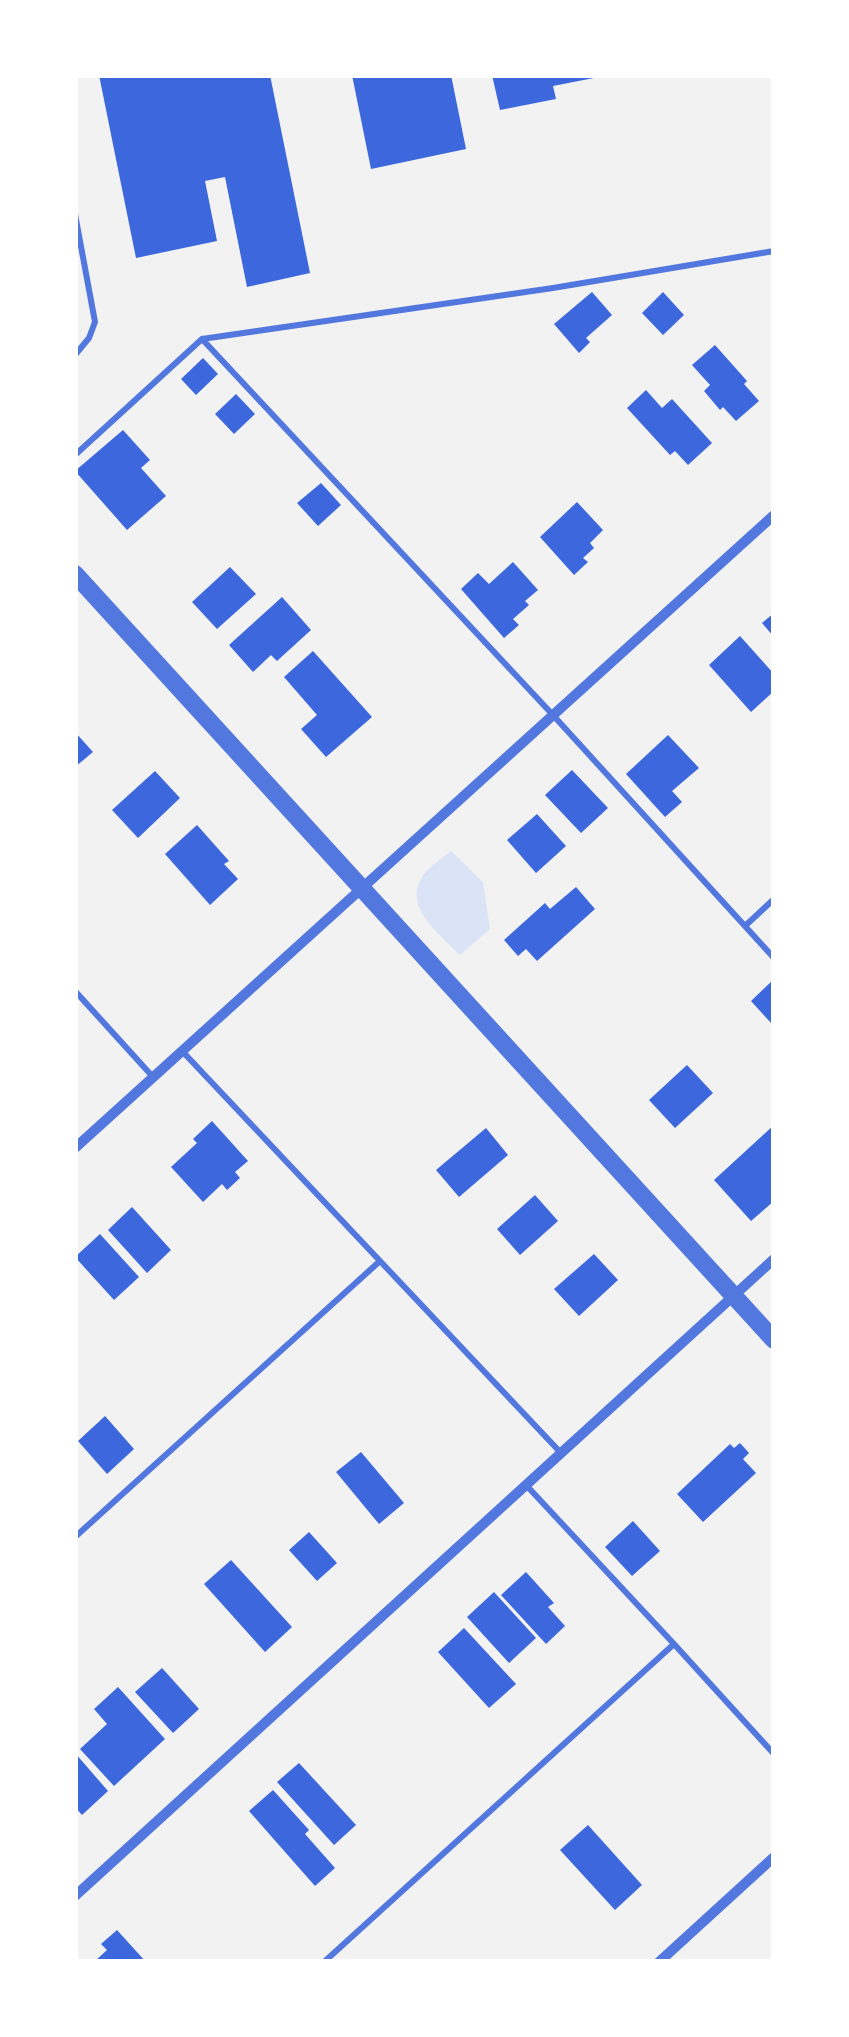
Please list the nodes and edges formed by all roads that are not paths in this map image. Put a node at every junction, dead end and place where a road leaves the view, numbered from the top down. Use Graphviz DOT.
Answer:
graph roads {
  1 [pos="75,214"];
  2 [pos="774,251"];
  3 [pos="202,339"];
  4 [pos="75,355"];
  5 [pos="75,456"];
  6 [pos="774,515"];
  7 [pos="75,574"];
  8 [pos="552,714"];
  9 [pos="362,888"];
  10 [pos="774,900"];
  11 [pos="745,926"];
  12 [pos="774,958"];
  13 [pos="75,991"];
  14 [pos="182,1051"];
  15 [pos="153,1077"];
  16 [pos="75,1148"];
  17 [pos="774,1259"];
  18 [pos="380,1261"];
  19 [pos="734,1296"];
  20 [pos="774,1340"];
  21 [pos="561,1453"];
  22 [pos="526,1484"];
  23 [pos="75,1537"];
  24 [pos="674,1644"];
  25 [pos="774,1754"];
  26 [pos="774,1857"];
  27 [pos="75,1896"];
  28 [pos="324,1962"];
  29 [pos="659,1962"];
  1 -- 4 [label="lane"];
  2 -- 3 [label="lane"];
  3 -- 5 [label="lane"];
  3 -- 8 [label="lane"];
  6 -- 8 [label="street"];
  7 -- 9 [label="street"];
  8 -- 9 [label="street"];
  8 -- 11 [label="lane"];
  9 -- 14 [label="street"];
  9 -- 19 [label="street"];
  10 -- 11 [label="lane"];
  11 -- 12 [label="lane"];
  13 -- 15 [label="lane"];
  14 -- 15 [label="street"];
  14 -- 18 [label="lane"];
  15 -- 16 [label="street"];
  17 -- 19 [label="street"];
  18 -- 21 [label="lane"];
  18 -- 23 [label="lane"];
  19 -- 20 [label="street"];
  19 -- 21 [label="street"];
  21 -- 22 [label="street"];
  22 -- 24 [label="lane"];
  22 -- 27 [label="street"];
  24 -- 25 [label="lane"];
  24 -- 28 [label="lane"];
  26 -- 29 [label="street"];
}
